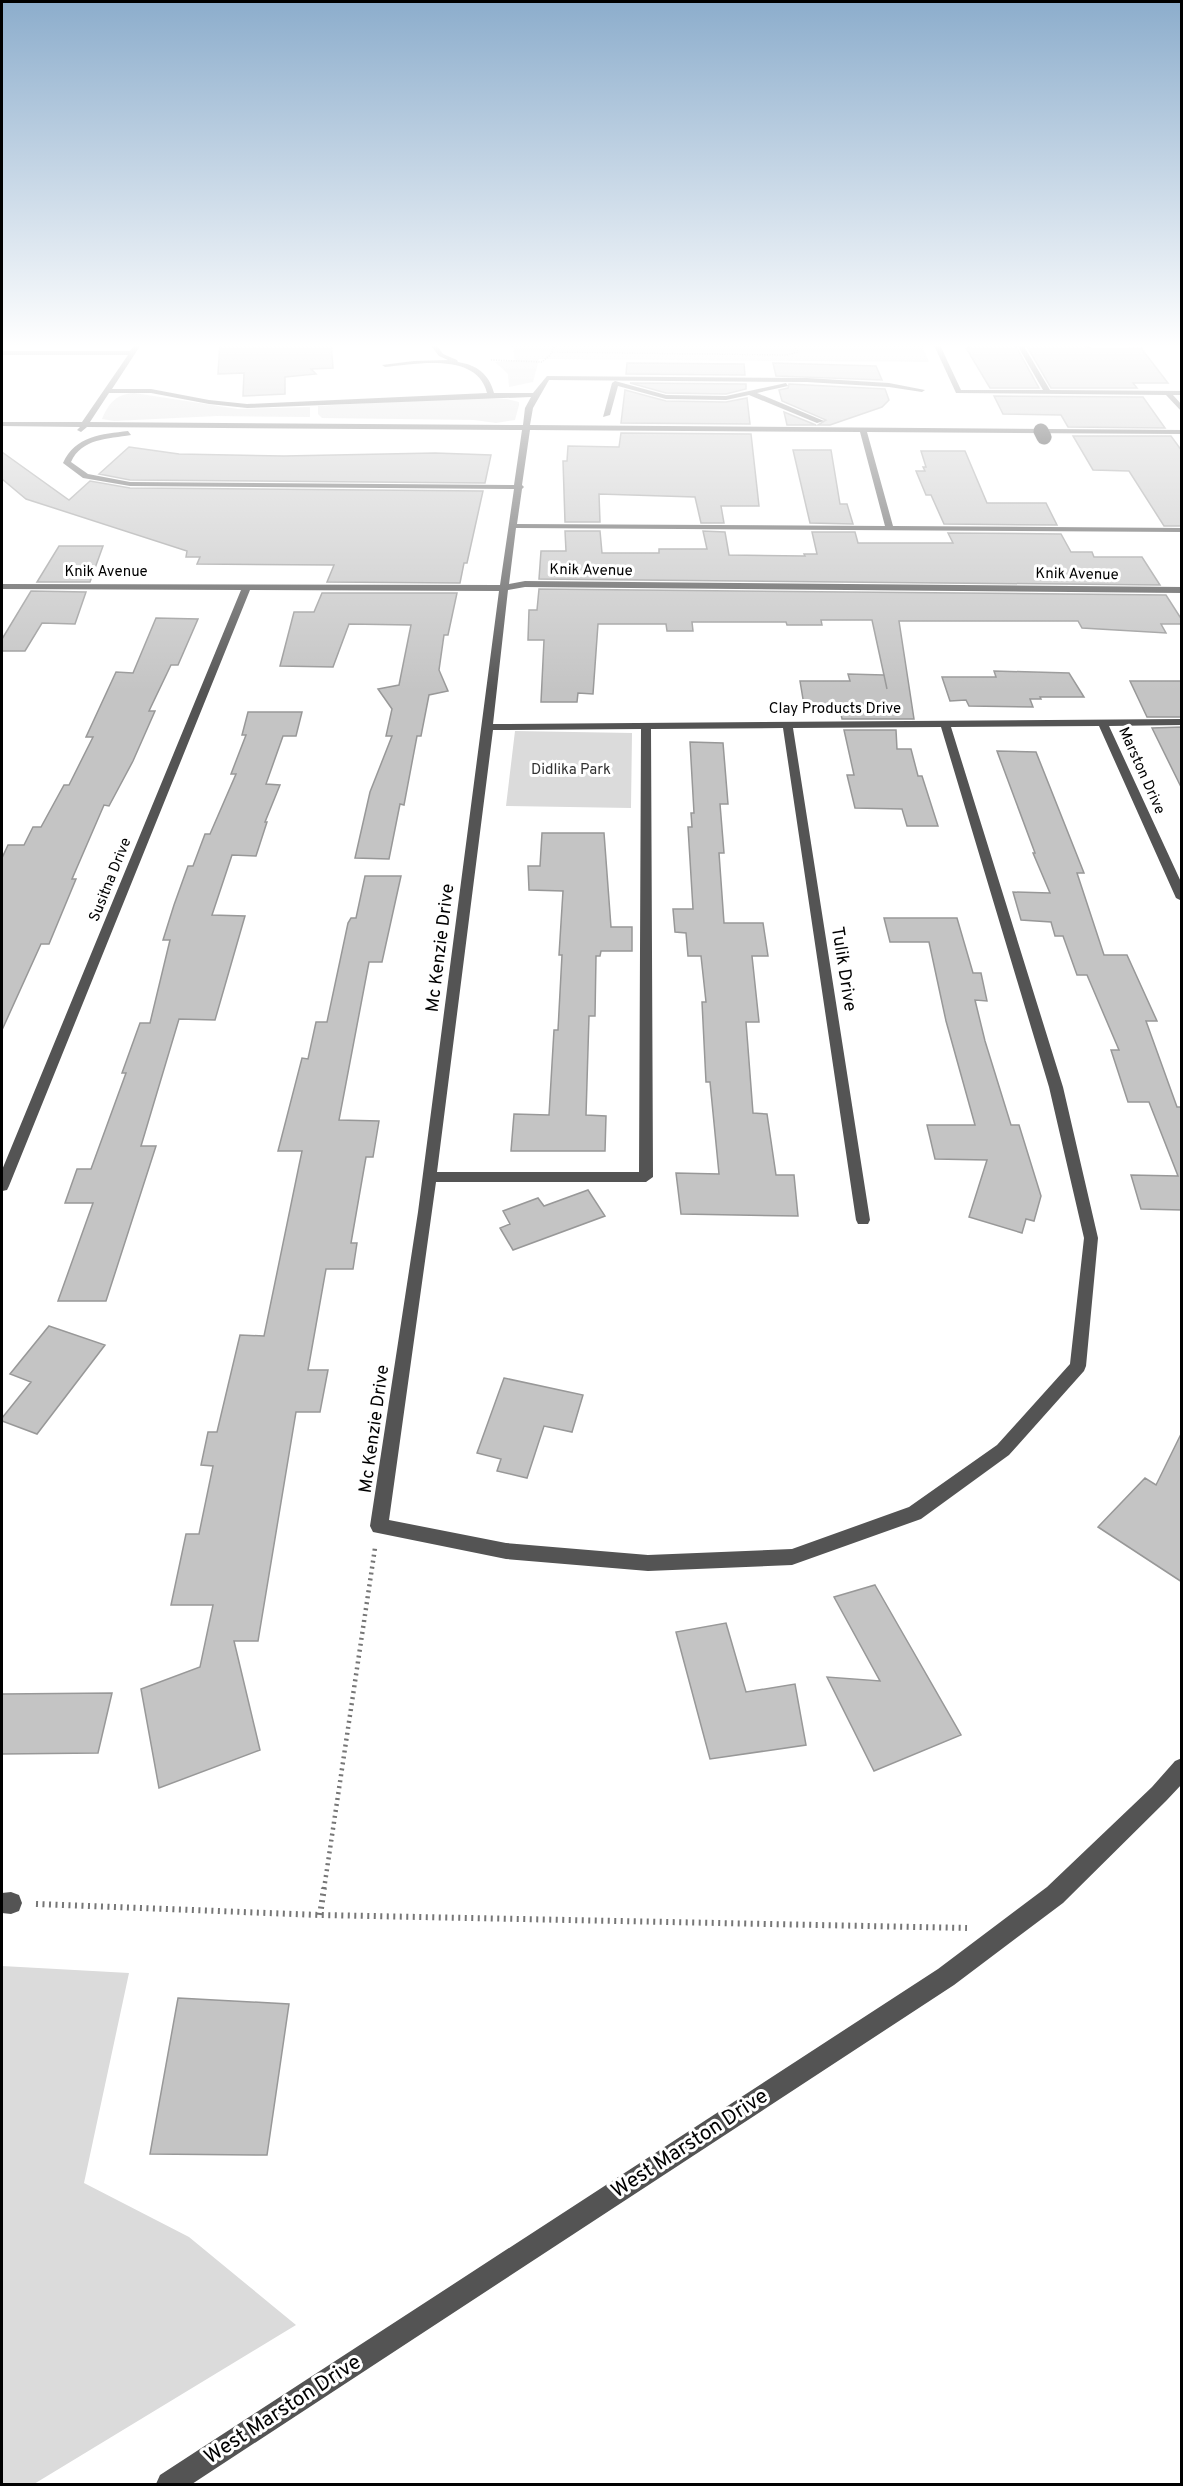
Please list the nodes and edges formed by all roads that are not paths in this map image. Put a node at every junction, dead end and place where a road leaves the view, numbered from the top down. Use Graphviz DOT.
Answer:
graph roads {
  1 [pos="68,459"];
  2 [pos="523,459"];
  3 [pos="871,459"];
  4 [pos="520,487"];
  5 [pos="513,526"];
  6 [pos="890,528"];
  7 [pos="1182,530"];
  8 [pos="2,586"];
  9 [pos="247,586"];
  10 [pos="504,588"];
  11 [pos="1182,590"];
  12 [pos="1102,722"];
  13 [pos="1182,722"];
  14 [pos="945,723"];
  15 [pos="787,724"];
  16 [pos="646,725"];
  17 [pos="488,727"];
  18 [pos="1182,898"];
  19 [pos="429,1177"];
  20 [pos="2,1186"];
  21 [pos="862,1220"];
  22 [pos="1182,1768"];
  23 [pos="169,2484"];
  1 -- 4 [label="street"];
  2 -- 4 [label="street, Mc Kenzie Drive"];
  3 -- 6 [label="street"];
  4 -- 5 [label="street, Mc Kenzie Drive"];
  5 -- 6 [label="street"];
  5 -- 10 [label="street, Mc Kenzie Drive"];
  6 -- 7 [label="street"];
  8 -- 9 [label="street, Knik Avenue"];
  9 -- 10 [label="street, Knik Avenue"];
  9 -- 20 [label="street, Susitna Drive"];
  10 -- 11 [label="street, Knik Avenue"];
  10 -- 17 [label="street, Mc Kenzie Drive"];
  12 -- 13 [label="street, Clay Products Drive"];
  12 -- 14 [label="street, Clay Products Drive"];
  12 -- 18 [label="street, Marston Drive"];
  14 -- 15 [label="street, Clay Products Drive"];
  14 -- 19 [label="street, Mc Kenzie Drive"];
  15 -- 16 [label="street, Clay Products Drive"];
  15 -- 21 [label="street, Tulik Drive"];
  16 -- 17 [label="street, Clay Products Drive"];
  16 -- 19 [label="street"];
  17 -- 19 [label="street, Mc Kenzie Drive"];
  22 -- 23 [label="street, West Marston Drive"];
}
